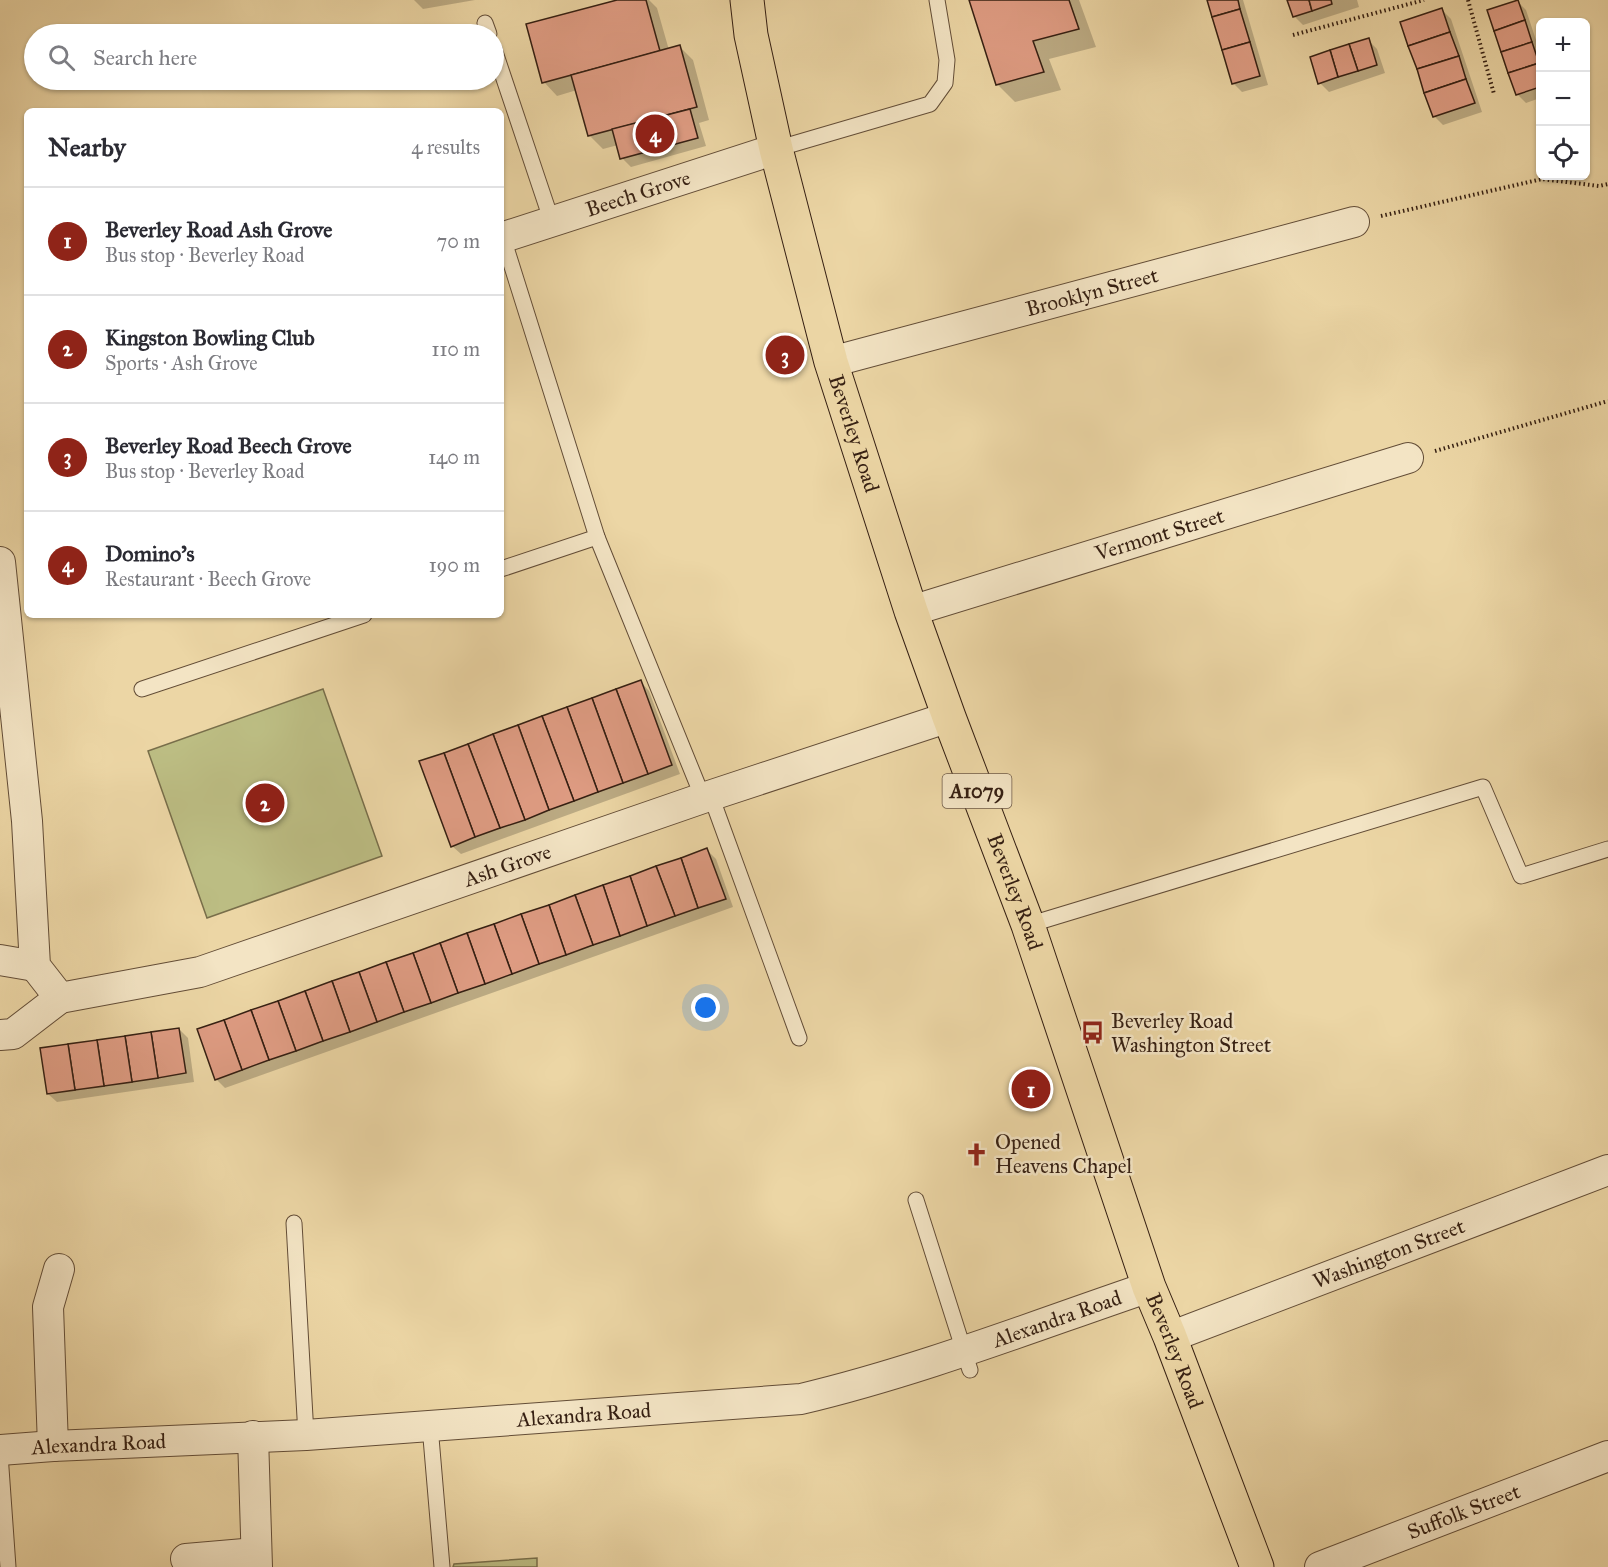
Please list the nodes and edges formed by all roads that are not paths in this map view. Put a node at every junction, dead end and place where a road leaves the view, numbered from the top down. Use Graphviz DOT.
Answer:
graph roads {
  1 [pos="747,0"];
  2 [pos="937,0"];
  3 [pos="504,79"];
  4 [pos="776,149"];
  5 [pos="552,222"];
  6 [pos="1354,222"];
  7 [pos="504,237"];
  8 [pos="504,244"];
  9 [pos="831,362"];
  10 [pos="1408,458"];
  11 [pos="597,537"];
  12 [pos="0,562"];
  13 [pos="504,568"];
  14 [pos="911,611"];
  15 [pos="355,618"];
  16 [pos="142,689"];
  17 [pos="949,717"];
  18 [pos="707,797"];
  19 [pos="1608,849"];
  20 [pos="1028,925"];
  21 [pos="0,960"];
  22 [pos="35,966"];
  23 [pos="60,998"];
  24 [pos="0,1035"];
  25 [pos="799,1038"];
  26 [pos="1608,1170"];
  27 [pos="916,1200"];
  28 [pos="294,1223"];
  29 [pos="59,1269"];
  30 [pos="1149,1287"];
  31 [pos="1170,1337"];
  32 [pos="967,1360"];
  33 [pos="430,1426"];
  34 [pos="306,1435"];
  35 [pos="253,1436"];
  36 [pos="53,1446"];
  37 [pos="0,1452"];
  38 [pos="1608,1456"];
  39 [pos="186,1559"];
  40 [pos="257,1560"];
  41 [pos="8,1567"];
  42 [pos="442,1567"];
  43 [pos="1257,1567"];
  44 [pos="1320,1567"];
  1 -- 4 [label="main road, Beverley Road / A1079"];
  2 -- 4 [label="lane"];
  3 -- 5 [label="lane"];
  4 -- 5 [label="street, Beech Grove"];
  4 -- 9 [label="main road, Beverley Road / A1079"];
  5 -- 7 [label="street, Beech Grove"];
  6 -- 9 [label="street, Brooklyn Street"];
  8 -- 11 [label="lane"];
  9 -- 14 [label="main road, Beverley Road / A1079"];
  10 -- 14 [label="street, Vermont Street"];
  11 -- 13 [label="lane"];
  11 -- 18 [label="lane"];
  12 -- 22 [label="street"];
  14 -- 17 [label="main road, Beverley Road / A1079"];
  15 -- 16 [label="lane"];
  17 -- 18 [label="street, Ash Grove"];
  17 -- 20 [label="main road, Beverley Road / A1079"];
  18 -- 23 [label="street, Ash Grove"];
  18 -- 25 [label="lane"];
  19 -- 20 [label="lane"];
  20 -- 30 [label="main road, Beverley Road / A1079"];
  21 -- 22 [label="street"];
  22 -- 23 [label="street"];
  23 -- 24 [label="street, Ash Grove"];
  26 -- 31 [label="street, Washington Street"];
  27 -- 32 [label="lane"];
  28 -- 34 [label="lane"];
  29 -- 36 [label="street"];
  30 -- 31 [label="main road, Beverley Road / A1079"];
  30 -- 32 [label="street, Alexandra Road"];
  31 -- 43 [label="main road, Beverley Road / A1079"];
  32 -- 33 [label="street, Alexandra Road"];
  33 -- 34 [label="street, Alexandra Road"];
  33 -- 42 [label="lane"];
  34 -- 35 [label="street, Alexandra Road"];
  35 -- 36 [label="street, Alexandra Road"];
  35 -- 40 [label="street"];
  36 -- 37 [label="street, Alexandra Road"];
  37 -- 41 [label="lane"];
  38 -- 44 [label="street, Suffolk Street"];
  39 -- 40 [label="street"];
}
